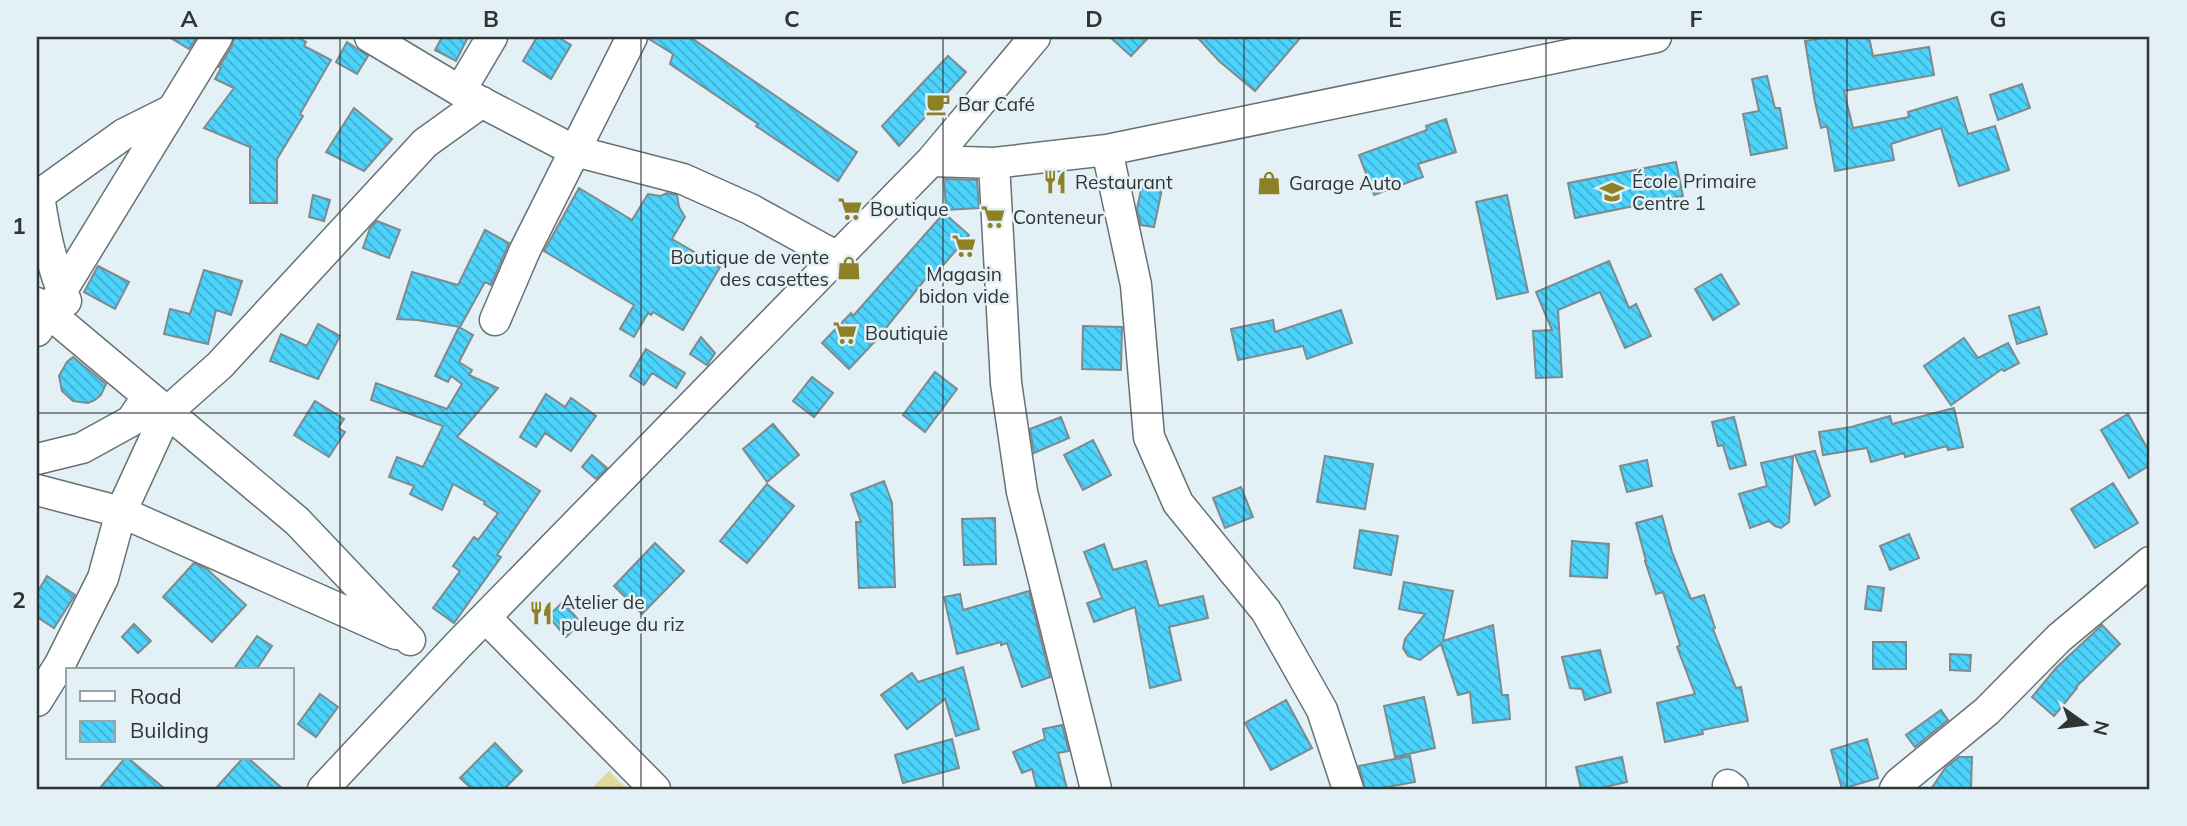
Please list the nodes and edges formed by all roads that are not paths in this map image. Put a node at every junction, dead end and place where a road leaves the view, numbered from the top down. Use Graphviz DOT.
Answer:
graph roads {
  1 [pos="217,37"];
  2 [pos="370,37"];
  3 [pos="492,37"];
  4 [pos="632,37"];
  5 [pos="1035,37"];
  6 [pos="1656,37"];
  7 [pos="471,96"];
  8 [pos="172,110"];
  9 [pos="1107,150"];
  10 [pos="575,151"];
  11 [pos="931,162"];
  12 [pos="994,163"];
  13 [pos="839,258"];
  14 [pos="46,309"];
  15 [pos="495,320"];
  16 [pos="158,404"];
  17 [pos="37,459"];
  18 [pos="37,490"];
  19 [pos="121,512"];
  20 [pos="2150,562"];
  21 [pos="486,618"];
  22 [pos="410,640"];
  23 [pos="458,645"];
  24 [pos="37,701"];
  25 [pos="323,789"];
  26 [pos="655,789"];
  27 [pos="1096,789"];
  28 [pos="1348,789"];
  29 [pos="1895,789"];
  1 -- 8 [label="street"];
  2 -- 7 [label="street"];
  3 -- 7 [label="street"];
  4 -- 10 [label="street"];
  5 -- 11 [label="street"];
  6 -- 9 [label="street"];
  7 -- 10 [label="street"];
  7 -- 16 [label="street"];
  8 -- 14 [label="street"];
  8 -- 14 [label="street"];
  9 -- 12 [label="street"];
  9 -- 28 [label="street"];
  10 -- 13 [label="street"];
  10 -- 15 [label="street"];
  11 -- 12 [label="street"];
  11 -- 13 [label="street"];
  12 -- 27 [label="street"];
  13 -- 21 [label="street"];
  14 -- 16 [label="street"];
  16 -- 17 [label="street"];
  16 -- 19 [label="street"];
  16 -- 22 [label="street"];
  18 -- 19 [label="street"];
  19 -- 22 [label="street"];
  19 -- 24 [label="street"];
  20 -- 29 [label="street"];
  21 -- 23 [label="street"];
  21 -- 26 [label="street"];
  22 -- 23 [label="street"];
  23 -- 25 [label="street"];
}
